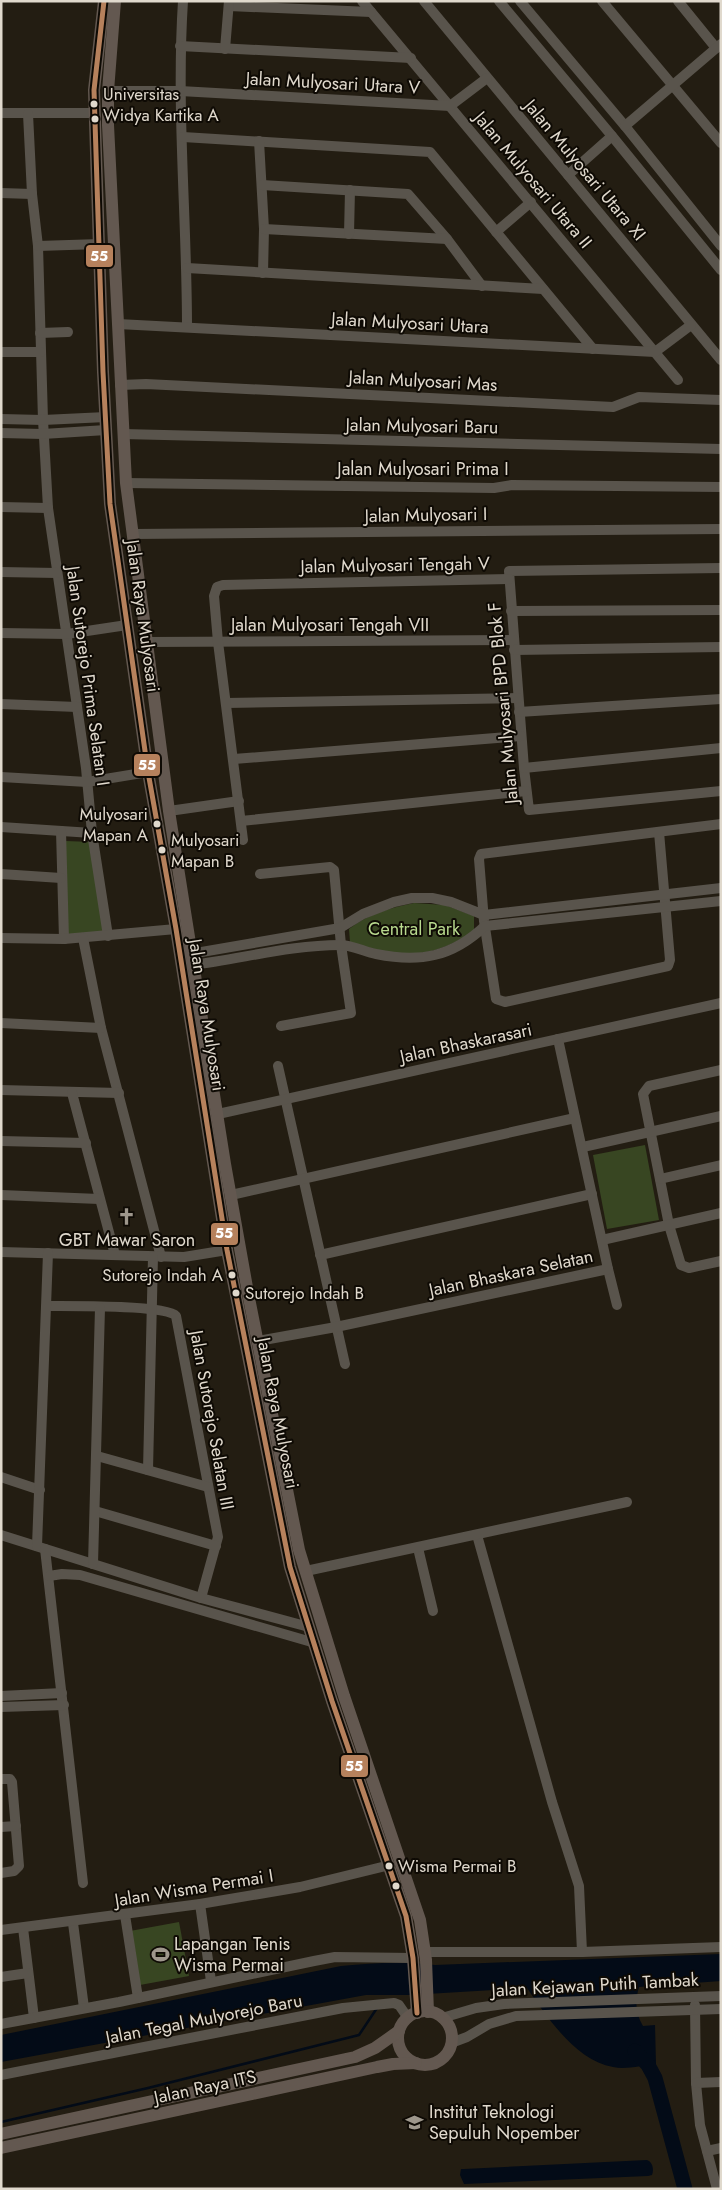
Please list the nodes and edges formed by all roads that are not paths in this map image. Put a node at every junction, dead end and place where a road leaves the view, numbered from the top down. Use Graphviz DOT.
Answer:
graph roads {
  1 [pos="104,1"];
  2 [pos="115,1"];
  3 [pos="183,1"];
  4 [pos="362,1"];
  5 [pos="424,1"];
  6 [pos="499,1"];
  7 [pos="520,1"];
  8 [pos="602,1"];
  9 [pos="678,1"];
  10 [pos="229,4"];
  11 [pos="304,5"];
  12 [pos="370,12"];
  13 [pos="180,46"];
  14 [pos="557,46"];
  15 [pos="718,46"];
  16 [pos="225,49"];
  17 [pos="545,57"];
  18 [pos="411,58"];
  19 [pos="487,78"];
  20 [pos="672,85"];
  21 [pos="180,90"];
  22 [pos="108,91"];
  23 [pos="450,106"];
  24 [pos="1,113"];
  25 [pos="94,113"];
  26 [pos="28,114"];
  27 [pos="624,126"];
  28 [pos="612,136"];
  29 [pos="183,137"];
  30 [pos="259,141"];
  31 [pos="721,143"];
  32 [pos="568,174"];
  33 [pos="262,185"];
  34 [pos="350,190"];
  35 [pos="1,193"];
  36 [pos="32,194"];
  37 [pos="531,202"];
  38 [pos="112,203"];
  39 [pos="98,204"];
  40 [pos="264,229"];
  41 [pos="496,232"];
  42 [pos="349,234"];
  43 [pos="447,240"];
  44 [pos="100,244"];
  45 [pos="38,246"];
  46 [pos="721,246"];
  47 [pos="187,268"];
  48 [pos="721,270"];
  49 [pos="263,273"];
  50 [pos="482,286"];
  51 [pos="543,289"];
  52 [pos="118,324"];
  53 [pos="691,325"];
  54 [pos="187,326"];
  55 [pos="68,332"];
  56 [pos="40,333"];
  57 [pos="593,349"];
  58 [pos="1,352"];
  59 [pos="41,352"];
  60 [pos="655,352"];
  61 [pos="721,360"];
  62 [pos="678,380"];
  63 [pos="120,385"];
  64 [pos="721,400"];
  65 [pos="106,417"];
  66 [pos="1,419"];
  67 [pos="43,420"];
  68 [pos="106,430"];
  69 [pos="1,433"];
  70 [pos="44,434"];
  71 [pos="123,434"];
  72 [pos="721,449"];
  73 [pos="126,483"];
  74 [pos="721,487"];
  75 [pos="1,507"];
  76 [pos="48,508"];
  77 [pos="721,529"];
  78 [pos="132,534"];
  79 [pos="134,549"];
  80 [pos="116,552"];
  81 [pos="136,564"];
  82 [pos="118,566"];
  83 [pos="721,568"];
  84 [pos="1,572"];
  85 [pos="57,573"];
  86 [pos="509,579"];
  87 [pos="721,610"];
  88 [pos="511,611"];
  89 [pos="127,625"];
  90 [pos="1,633"];
  91 [pos="67,634"];
  92 [pos="147,642"];
  93 [pos="218,642"];
  94 [pos="514,645"];
  95 [pos="721,647"];
  96 [pos="518,698"];
  97 [pos="721,700"];
  98 [pos="226,703"];
  99 [pos="1,704"];
  100 [pos="77,707"];
  101 [pos="519,712"];
  102 [pos="521,736"];
  103 [pos="721,748"];
  104 [pos="234,759"];
  105 [pos="524,768"];
  106 [pos="148,772"];
  107 [pos="1,777"];
  108 [pos="87,782"];
  109 [pos="166,788"];
  110 [pos="152,791"];
  111 [pos="526,791"];
  112 [pos="721,792"];
  113 [pos="239,801"];
  114 [pos="169,811"];
  115 [pos="241,821"];
  116 [pos="721,824"];
  117 [pos="1,827"];
  118 [pos="61,831"];
  119 [pos="658,832"];
  120 [pos="92,833"];
  121 [pos="243,840"];
  122 [pos="1,874"];
  123 [pos="260,874"];
  124 [pos="61,878"];
  125 [pos="721,888"];
  126 [pos="665,894"];
  127 [pos="721,901"];
  128 [pos="667,906"];
  129 [pos="484,915"];
  130 [pos="485,926"];
  131 [pos="176,928"];
  132 [pos="340,928"];
  133 [pos="108,936"];
  134 [pos="1,938"];
  135 [pos="83,938"];
  136 [pos="281,938"];
  137 [pos="64,939"];
  138 [pos="341,945"];
  139 [pos="283,951"];
  140 [pos="191,960"];
  141 [pos="721,1003"];
  142 [pos="1,1022"];
  143 [pos="281,1026"];
  144 [pos="102,1028"];
  145 [pos="558,1040"];
  146 [pos="278,1066"];
  147 [pos="721,1070"];
  148 [pos="1,1090"];
  149 [pos="72,1092"];
  150 [pos="119,1094"];
  151 [pos="286,1100"];
  152 [pos="218,1114"];
  153 [pos="721,1116"];
  154 [pos="575,1118"];
  155 [pos="652,1130"];
  156 [pos="1,1142"];
  157 [pos="86,1143"];
  158 [pos="583,1147"];
  159 [pos="219,1165"];
  160 [pos="721,1165"];
  161 [pos="660,1178"];
  162 [pos="304,1180"];
  163 [pos="592,1194"];
  164 [pos="1,1195"];
  165 [pos="231,1195"];
  166 [pos="99,1199"];
  167 [pos="721,1213"];
  168 [pos="669,1225"];
  169 [pos="602,1240"];
  170 [pos="227,1250"];
  171 [pos="1,1252"];
  172 [pos="48,1253"];
  173 [pos="114,1255"];
  174 [pos="320,1255"];
  175 [pos="157,1257"];
  176 [pos="721,1261"];
  177 [pos="608,1269"];
  178 [pos="617,1305"];
  179 [pos="47,1306"];
  180 [pos="100,1308"];
  181 [pos="151,1309"];
  182 [pos="336,1327"];
  183 [pos="258,1341"];
  184 [pos="345,1364"];
  185 [pos="260,1384"];
  186 [pos="264,1403"];
  187 [pos="97,1456"];
  188 [pos="148,1470"];
  189 [pos="1,1477"];
  190 [pos="208,1488"];
  191 [pos="40,1490"];
  192 [pos="627,1502"];
  193 [pos="95,1511"];
  194 [pos="1,1535"];
  195 [pos="477,1535"];
  196 [pos="216,1546"];
  197 [pos="41,1548"];
  198 [pos="418,1548"];
  199 [pos="93,1564"];
  200 [pos="306,1572"];
  201 [pos="49,1576"];
  202 [pos="201,1598"];
  203 [pos="433,1612"];
  204 [pos="309,1627"];
  205 [pos="314,1643"];
  206 [pos="62,1693"];
  207 [pos="1,1696"];
  208 [pos="338,1698"];
  209 [pos="64,1705"];
  210 [pos="1,1707"];
  211 [pos="1,1779"];
  212 [pos="16,1826"];
  213 [pos="1,1827"];
  214 [pos="390,1865"];
  215 [pos="1,1873"];
  216 [pos="83,1883"];
  217 [pos="200,1904"];
  218 [pos="125,1915"];
  219 [pos="73,1922"];
  220 [pos="23,1928"];
  221 [pos="1,1930"];
  222 [pos="721,1947"];
  223 [pos="582,1952"];
  224 [pos="419,1958"];
  225 [pos="28,1973"];
  226 [pos="1,1977"];
  227 [pos="211,1982"];
  228 [pos="721,1996"];
  229 [pos="695,1997"];
  230 [pos="138,1998"];
  231 [pos="84,2008"];
  232 [pos="721,2009"];
  233 [pos="695,2010"];
  234 [pos="417,2014"];
  235 [pos="34,2018"];
  236 [pos="442,2018"];
  237 [pos="1,2024"];
  238 [pos="399,2031"];
  239 [pos="451,2043"];
  240 [pos="416,2063"];
  241 [pos="1,2076"];
  242 [pos="721,2082"];
  243 [pos="696,2083"];
  244 [pos="216,2088"];
  245 [pos="200,2092"];
  246 [pos="219,2102"];
  247 [pos="204,2105"];
  248 [pos="1,2134"];
  249 [pos="1,2148"];
  250 [pos="721,2148"];
  251 [pos="707,2151"];
  252 [pos="717,2189"];
  1 -- 25 [label="main road, Jalan Raya Mulyosari"];
  2 -- 22 [label="main road, Jalan Raya Mulyosari"];
  3 -- 13 [label="street"];
  4 -- 12 [label="street, Jalan Mulyosari Utara II"];
  5 -- 19 [label="street, Jalan Mulyosari Utara XI"];
  6 -- 17 [label="street"];
  7 -- 14 [label="street"];
  8 -- 20 [label="street"];
  9 -- 15 [label="street"];
  10 -- 11 [label="street"];
  10 -- 16 [label="street"];
  11 -- 12 [label="street"];
  12 -- 18 [label="street, Jalan Mulyosari Utara II"];
  13 -- 16 [label="street"];
  13 -- 21 [label="street"];
  14 -- 17 [label="street"];
  14 -- 27 [label="street"];
  15 -- 20 [label="street"];
  16 -- 18 [label="street"];
  17 -- 28 [label="street"];
  18 -- 23 [label="street, Jalan Mulyosari Utara II"];
  19 -- 23 [label="street"];
  19 -- 32 [label="street, Jalan Mulyosari Utara XI"];
  20 -- 27 [label="street"];
  20 -- 31 [label="street"];
  21 -- 22 [label="street, Jalan Mulyosari Utara V"];
  21 -- 23 [label="street, Jalan Mulyosari Utara V"];
  21 -- 29 [label="street"];
  22 -- 38 [label="main road, Jalan Raya Mulyosari"];
  23 -- 37 [label="street, Jalan Mulyosari Utara II"];
  24 -- 26 [label="street"];
  25 -- 26 [label="street"];
  25 -- 39 [label="main road, Jalan Raya Mulyosari"];
  26 -- 36 [label="street, Jalan Sutorejo Prima Selatan I"];
  27 -- 46 [label="street"];
  28 -- 32 [label="street"];
  28 -- 48 [label="street"];
  29 -- 30 [label="street"];
  29 -- 47 [label="street"];
  30 -- 33 [label="street"];
  30 -- 41 [label="street"];
  32 -- 53 [label="street, Jalan Mulyosari Utara XI"];
  33 -- 34 [label="street"];
  33 -- 40 [label="street"];
  34 -- 42 [label="street"];
  34 -- 43 [label="street"];
  35 -- 36 [label="street"];
  36 -- 45 [label="street, Jalan Sutorejo Prima Selatan I"];
  37 -- 41 [label="street"];
  37 -- 60 [label="street, Jalan Mulyosari Utara II"];
  38 -- 39 [label="main road"];
  38 -- 52 [label="main road, Jalan Raya Mulyosari"];
  39 -- 44 [label="main road, Jalan Raya Mulyosari"];
  40 -- 42 [label="street"];
  40 -- 49 [label="street"];
  41 -- 51 [label="street"];
  42 -- 43 [label="street"];
  43 -- 50 [label="street"];
  44 -- 45 [label="street"];
  44 -- 65 [label="main road, Jalan Raya Mulyosari"];
  45 -- 56 [label="street, Jalan Sutorejo Prima Selatan I"];
  47 -- 49 [label="street"];
  47 -- 54 [label="street"];
  49 -- 50 [label="street"];
  50 -- 51 [label="street"];
  51 -- 57 [label="street"];
  52 -- 54 [label="street, Jalan Mulyosari Utara"];
  52 -- 63 [label="main road, Jalan Raya Mulyosari"];
  53 -- 60 [label="street"];
  53 -- 61 [label="street, Jalan Mulyosari Utara XI"];
  54 -- 57 [label="street, Jalan Mulyosari Utara"];
  55 -- 56 [label="street"];
  56 -- 59 [label="street, Jalan Sutorejo Prima Selatan I"];
  57 -- 60 [label="street, Jalan Mulyosari Utara"];
  58 -- 59 [label="street"];
  59 -- 67 [label="street, Jalan Sutorejo Prima Selatan I"];
  60 -- 62 [label="street, Jalan Mulyosari Utara II"];
  63 -- 64 [label="street, Jalan Mulyosari Mas"];
  63 -- 71 [label="main road, Jalan Raya Mulyosari"];
  65 -- 67 [label="street"];
  65 -- 68 [label="main road, Jalan Raya Mulyosari"];
  66 -- 67 [label="street"];
  67 -- 70 [label="street, Jalan Sutorejo Prima Selatan I"];
  68 -- 70 [label="street"];
  68 -- 80 [label="main road, Jalan Raya Mulyosari"];
  69 -- 70 [label="street"];
  70 -- 76 [label="street, Jalan Sutorejo Prima Selatan I"];
  71 -- 72 [label="street, Jalan Mulyosari Baru"];
  71 -- 73 [label="main road, Jalan Raya Mulyosari"];
  73 -- 74 [label="street, Jalan Mulyosari Prima I"];
  73 -- 78 [label="main road, Jalan Raya Mulyosari"];
  75 -- 76 [label="street"];
  76 -- 85 [label="street, Jalan Sutorejo Prima Selatan I"];
  77 -- 78 [label="street, Jalan Mulyosari I"];
  78 -- 79 [label="main road, Jalan Raya Mulyosari"];
  79 -- 80 [label="main road"];
  79 -- 81 [label="main road, Jalan Raya Mulyosari"];
  80 -- 82 [label="main road, Jalan Raya Mulyosari"];
  81 -- 82 [label="main road"];
  81 -- 92 [label="main road, Jalan Raya Mulyosari"];
  82 -- 89 [label="main road, Jalan Raya Mulyosari"];
  83 -- 86 [label="street, Jalan Mulyosari Tengah V"];
  84 -- 85 [label="street"];
  85 -- 91 [label="street, Jalan Sutorejo Prima Selatan I"];
  86 -- 88 [label="street, Jalan Mulyosari BPD Blok F"];
  86 -- 93 [label="street, Jalan Mulyosari Tengah V"];
  87 -- 88 [label="street"];
  88 -- 94 [label="street, Jalan Mulyosari BPD Blok F"];
  89 -- 91 [label="street"];
  89 -- 106 [label="main road, Jalan Raya Mulyosari"];
  90 -- 91 [label="street"];
  91 -- 100 [label="street, Jalan Sutorejo Prima Selatan I"];
  92 -- 93 [label="street, Jalan Mulyosari Tengah VII"];
  92 -- 109 [label="main road, Jalan Raya Mulyosari"];
  93 -- 94 [label="street, Jalan Mulyosari Tengah VII"];
  93 -- 98 [label="street"];
  94 -- 95 [label="street, Jalan Mulyosari Tengah VII"];
  94 -- 96 [label="street, Jalan Mulyosari BPD Blok F"];
  96 -- 98 [label="street"];
  96 -- 101 [label="street, Jalan Mulyosari BPD Blok F"];
  97 -- 101 [label="street"];
  98 -- 104 [label="street"];
  99 -- 100 [label="street"];
  100 -- 108 [label="street, Jalan Sutorejo Prima Selatan I"];
  101 -- 102 [label="street, Jalan Mulyosari BPD Blok F"];
  102 -- 104 [label="street"];
  102 -- 105 [label="street, Jalan Mulyosari BPD Blok F"];
  103 -- 105 [label="street"];
  104 -- 113 [label="street"];
  105 -- 111 [label="street, Jalan Mulyosari BPD Blok F"];
  106 -- 108 [label="street"];
  106 -- 110 [label="main road, Jalan Raya Mulyosari"];
  107 -- 108 [label="street"];
  108 -- 120 [label="street, Jalan Sutorejo Prima Selatan I"];
  109 -- 110 [label="main road"];
  109 -- 114 [label="main road, Jalan Raya Mulyosari"];
  110 -- 131 [label="main road, Jalan Raya Mulyosari"];
  111 -- 112 [label="street, Jalan Mulyosari BPD Blok F"];
  111 -- 115 [label="street"];
  113 -- 114 [label="street"];
  113 -- 115 [label="street"];
  114 -- 140 [label="main road, Jalan Raya Mulyosari"];
  115 -- 121 [label="street"];
  116 -- 119 [label="street"];
  117 -- 118 [label="street"];
  118 -- 120 [label="street"];
  118 -- 124 [label="street"];
  119 -- 126 [label="street"];
  119 -- 129 [label="street"];
  120 -- 133 [label="street, Jalan Sutorejo Prima Selatan I"];
  122 -- 124 [label="street"];
  123 -- 132 [label="street"];
  124 -- 137 [label="street"];
  125 -- 126 [label="street"];
  126 -- 128 [label="street"];
  126 -- 129 [label="street"];
  127 -- 128 [label="street"];
  128 -- 130 [label="street"];
  128 -- 130 [label="street"];
  129 -- 130 [label="street"];
  129 -- 132 [label="street"];
  130 -- 138 [label="street"];
  131 -- 133 [label="street"];
  131 -- 159 [label="main road, Jalan Raya Mulyosari"];
  132 -- 136 [label="street"];
  132 -- 138 [label="street"];
  133 -- 135 [label="street"];
  134 -- 137 [label="street"];
  135 -- 137 [label="street"];
  135 -- 144 [label="street"];
  136 -- 139 [label="street"];
  136 -- 140 [label="street"];
  138 -- 139 [label="street"];
  138 -- 143 [label="street"];
  139 -- 140 [label="street"];
  140 -- 152 [label="main road, Jalan Raya Mulyosari"];
  141 -- 145 [label="street, Jalan Bhaskarasari"];
  142 -- 144 [label="street"];
  144 -- 150 [label="street"];
  145 -- 151 [label="street, Jalan Bhaskarasari"];
  145 -- 154 [label="street, Jalan Bhaskara Selatan"];
  146 -- 151 [label="street"];
  147 -- 155 [label="street"];
  148 -- 149 [label="street"];
  149 -- 150 [label="street"];
  149 -- 157 [label="street"];
  150 -- 175 [label="street"];
  151 -- 152 [label="street, Jalan Bhaskarasari"];
  151 -- 162 [label="street"];
  152 -- 159 [label="main road, Jalan Raya Mulyosari"];
  153 -- 155 [label="street"];
  154 -- 158 [label="street, Jalan Bhaskara Selatan"];
  154 -- 162 [label="street"];
  155 -- 158 [label="street"];
  155 -- 161 [label="street"];
  156 -- 157 [label="street"];
  157 -- 166 [label="street"];
  158 -- 163 [label="street, Jalan Bhaskara Selatan"];
  159 -- 165 [label="main road, Jalan Raya Mulyosari"];
  159 -- 170 [label="main road, Jalan Raya Mulyosari"];
  160 -- 161 [label="street"];
  161 -- 168 [label="street"];
  162 -- 165 [label="street"];
  162 -- 174 [label="street"];
  163 -- 169 [label="street, Jalan Bhaskara Selatan"];
  163 -- 174 [label="street"];
  164 -- 166 [label="street"];
  165 -- 183 [label="main road, Jalan Raya Mulyosari"];
  166 -- 173 [label="street"];
  167 -- 168 [label="street"];
  168 -- 169 [label="street"];
  168 -- 176 [label="street"];
  169 -- 177 [label="street, Jalan Bhaskara Selatan"];
  170 -- 175 [label="street"];
  170 -- 185 [label="main road, Jalan Raya Mulyosari"];
  171 -- 172 [label="street"];
  172 -- 173 [label="street"];
  172 -- 179 [label="street"];
  173 -- 175 [label="street"];
  174 -- 182 [label="street"];
  175 -- 181 [label="street"];
  177 -- 178 [label="street"];
  177 -- 182 [label="street, Jalan Bhaskara Selatan"];
  179 -- 180 [label="street, Jalan Sutorejo Selatan III"];
  179 -- 191 [label="street"];
  180 -- 181 [label="street, Jalan Sutorejo Selatan III"];
  180 -- 187 [label="street"];
  181 -- 188 [label="street"];
  181 -- 190 [label="street, Jalan Sutorejo Selatan III"];
  182 -- 183 [label="street, Jalan Bhaskara Selatan"];
  182 -- 184 [label="street"];
  183 -- 185 [label="main road, Jalan Raya Mulyosari"];
  185 -- 186 [label="main road, Jalan Raya Mulyosari"];
  186 -- 200 [label="main road, Jalan Raya Mulyosari"];
  186 -- 204 [label="main road, Jalan Raya Mulyosari"];
  187 -- 188 [label="street"];
  187 -- 193 [label="street"];
  188 -- 190 [label="street"];
  189 -- 191 [label="street"];
  190 -- 196 [label="street, Jalan Sutorejo Selatan III"];
  191 -- 197 [label="street"];
  192 -- 195 [label="street"];
  193 -- 196 [label="street"];
  193 -- 199 [label="street"];
  194 -- 197 [label="street"];
  195 -- 198 [label="street"];
  195 -- 223 [label="street"];
  196 -- 202 [label="street, Jalan Sutorejo Selatan III"];
  197 -- 199 [label="street"];
  197 -- 201 [label="street"];
  198 -- 200 [label="street"];
  198 -- 203 [label="street"];
  199 -- 202 [label="street"];
  200 -- 208 [label="main road, Jalan Raya Mulyosari"];
  201 -- 205 [label="street"];
  201 -- 206 [label="street"];
  202 -- 204 [label="street"];
  204 -- 205 [label="main road, Jalan Raya Mulyosari"];
  205 -- 208 [label="main road, Jalan Raya Mulyosari"];
  206 -- 207 [label="street"];
  206 -- 209 [label="street"];
  208 -- 214 [label="main road, Jalan Raya Mulyosari"];
  208 -- 224 [label="main road, Jalan Raya Mulyosari"];
  209 -- 210 [label="street"];
  209 -- 216 [label="street"];
  211 -- 212 [label="street"];
  212 -- 213 [label="street"];
  212 -- 215 [label="street"];
  214 -- 217 [label="street, Jalan Wisma Permai I"];
  214 -- 224 [label="main road, Jalan Raya Mulyosari"];
  217 -- 218 [label="street, Jalan Wisma Permai I"];
  217 -- 227 [label="street"];
  218 -- 219 [label="street, Jalan Wisma Permai I"];
  218 -- 230 [label="street"];
  219 -- 220 [label="street, Jalan Wisma Permai I"];
  219 -- 231 [label="street"];
  220 -- 221 [label="street, Jalan Wisma Permai I"];
  220 -- 225 [label="street"];
  222 -- 223 [label="street"];
  223 -- 224 [label="street"];
  224 -- 227 [label="street"];
  224 -- 234 [label="main road, Jalan Raya Mulyosari"];
  225 -- 226 [label="street"];
  225 -- 235 [label="street"];
  227 -- 230 [label="street"];
  228 -- 229 [label="street, Jalan Kejawan Putih Tambak"];
  229 -- 233 [label="street"];
  229 -- 236 [label="street, Jalan Kejawan Putih Tambak"];
  230 -- 231 [label="street"];
  231 -- 235 [label="street"];
  232 -- 233 [label="street, Jalan Kejawan Putih Tambak"];
  233 -- 239 [label="street, Jalan Kejawan Putih Tambak"];
  233 -- 243 [label="street"];
  234 -- 236 [label="main road"];
  234 -- 238 [label="main road"];
  234 -- 241 [label="street, Jalan Tegal Mulyorejo Baru"];
  235 -- 237 [label="street"];
  236 -- 239 [label="main road"];
  238 -- 240 [label="main road"];
  238 -- 244 [label="main road, Jalan Raya ITS"];
  239 -- 240 [label="main road"];
  240 -- 246 [label="main road, Jalan Raya ITS"];
  242 -- 243 [label="street"];
  243 -- 251 [label="street"];
  244 -- 245 [label="main road, Jalan Raya ITS"];
  244 -- 246 [label="main road"];
  245 -- 247 [label="main road"];
  245 -- 248 [label="main road, Jalan Raya ITS"];
  246 -- 247 [label="main road, Jalan Raya ITS"];
  247 -- 249 [label="main road, Jalan Raya ITS"];
  250 -- 251 [label="street"];
  251 -- 252 [label="street"];
}
